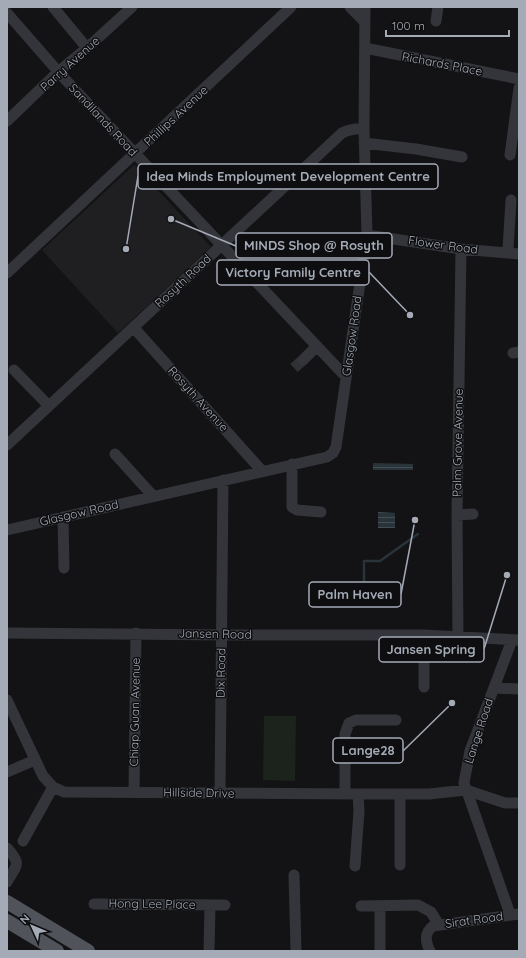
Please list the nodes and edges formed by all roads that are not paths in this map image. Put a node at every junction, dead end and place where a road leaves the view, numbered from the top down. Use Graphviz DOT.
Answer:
graph roads {
  1 [pos="53,7"];
  2 [pos="132,7"];
  3 [pos="291,7"];
  4 [pos="350,7"];
  5 [pos="364,7"];
  6 [pos="438,7"];
  7 [pos="7,13"];
  8 [pos="364,21"];
  9 [pos="436,21"];
  10 [pos="88,48"];
  11 [pos="365,48"];
  12 [pos="58,72"];
  13 [pos="519,79"];
  14 [pos="519,88"];
  15 [pos="7,121"];
  16 [pos="364,129"];
  17 [pos="364,143"];
  18 [pos="135,154"];
  19 [pos="510,155"];
  20 [pos="462,157"];
  21 [pos="511,200"];
  22 [pos="367,235"];
  23 [pos="221,245"];
  24 [pos="508,249"];
  25 [pos="461,250"];
  26 [pos="519,254"];
  27 [pos="7,273"];
  28 [pos="134,328"];
  29 [pos="317,346"];
  30 [pos="303,360"];
  31 [pos="14,370"];
  32 [pos="346,377"];
  33 [pos="49,406"];
  34 [pos="7,445"];
  35 [pos="116,454"];
  36 [pos="292,464"];
  37 [pos="262,471"];
  38 [pos="223,480"];
  39 [pos="153,496"];
  40 [pos="321,512"];
  41 [pos="473,514"];
  42 [pos="457,515"];
  43 [pos="63,517"];
  44 [pos="7,530"];
  45 [pos="64,568"];
  46 [pos="7,633"];
  47 [pos="136,633"];
  48 [pos="222,635"];
  49 [pos="424,635"];
  50 [pos="458,637"];
  51 [pos="516,640"];
  52 [pos="424,687"];
  53 [pos="494,688"];
  54 [pos="519,689"];
  55 [pos="7,700"];
  56 [pos="396,720"];
  57 [pos="35,760"];
  58 [pos="7,772"];
  59 [pos="53,787"];
  60 [pos="466,790"];
  61 [pos="134,792"];
  62 [pos="220,793"];
  63 [pos="345,794"];
  64 [pos="358,794"];
  65 [pos="400,794"];
  66 [pos="519,803"];
  67 [pos="24,841"];
  68 [pos="7,848"];
  69 [pos="400,865"];
  70 [pos="355,866"];
  71 [pos="294,875"];
  72 [pos="7,882"];
  73 [pos="7,902"];
  74 [pos="94,904"];
  75 [pos="210,905"];
  76 [pos="225,905"];
  77 [pos="361,906"];
  78 [pos="380,906"];
  79 [pos="514,914"];
  80 [pos="7,921"];
  81 [pos="439,925"];
  82 [pos="57,951"];
  83 [pos="88,951"];
  84 [pos="210,951"];
  85 [pos="296,951"];
  86 [pos="380,951"];
  87 [pos="430,951"];
  1 -- 10 [label="street"];
  2 -- 10 [label="street, Parry Avenue"];
  3 -- 18 [label="street, Phillips Avenue"];
  4 -- 8 [label="street"];
  5 -- 8 [label="street, Glasgow Road"];
  6 -- 9 [label="street"];
  7 -- 12 [label="street, Sandilands Road"];
  8 -- 11 [label="street, Glasgow Road"];
  10 -- 12 [label="street, Parry Avenue"];
  11 -- 13 [label="street, Richards Place"];
  11 -- 16 [label="street, Glasgow Road"];
  12 -- 15 [label="street, Parry Avenue"];
  12 -- 18 [label="street, Sandilands Road"];
  14 -- 19 [label="street"];
  16 -- 17 [label="street, Glasgow Road"];
  16 -- 23 [label="street, Rosyth Road"];
  17 -- 20 [label="street"];
  17 -- 22 [label="street, Glasgow Road"];
  18 -- 23 [label="street, Sandilands Road"];
  18 -- 27 [label="street, Phillips Avenue"];
  21 -- 24 [label="street"];
  22 -- 25 [label="street, Flower Road"];
  22 -- 32 [label="street, Glasgow Road"];
  23 -- 28 [label="street, Rosyth Road"];
  23 -- 29 [label="street, Sandilands Road"];
  25 -- 26 [label="street, Flower Road"];
  25 -- 42 [label="street, Palm Grove Avenue"];
  28 -- 33 [label="street, Rosyth Road"];
  28 -- 37 [label="street, Rosyth Avenue"];
  29 -- 30 [label="street"];
  29 -- 32 [label="street, Sandilands Road"];
  31 -- 33 [label="street"];
  32 -- 36 [label="street, Glasgow Road"];
  33 -- 34 [label="street, Rosyth Road"];
  35 -- 39 [label="street"];
  36 -- 37 [label="street, Glasgow Road"];
  36 -- 40 [label="street"];
  37 -- 38 [label="street, Glasgow Road"];
  38 -- 39 [label="street, Glasgow Road"];
  38 -- 48 [label="street, Dix Road"];
  39 -- 43 [label="street, Glasgow Road"];
  41 -- 42 [label="street"];
  42 -- 50 [label="street, Palm Grove Avenue"];
  43 -- 44 [label="street, Glasgow Road"];
  43 -- 45 [label="street"];
  46 -- 47 [label="street, Jansen Road"];
  47 -- 48 [label="street, Jansen Road"];
  47 -- 61 [label="street, Chiap Guan Avenue"];
  48 -- 49 [label="street, Jansen Road"];
  48 -- 62 [label="street, Dix Road"];
  49 -- 50 [label="street, Jansen Road"];
  49 -- 52 [label="street"];
  50 -- 51 [label="street, Jansen Road"];
  51 -- 53 [label="street, Lange Road"];
  53 -- 54 [label="street"];
  53 -- 60 [label="street, Lange Road"];
  55 -- 57 [label="street"];
  56 -- 63 [label="street"];
  57 -- 58 [label="street"];
  57 -- 59 [label="street"];
  59 -- 61 [label="street, Hillside Drive"];
  59 -- 67 [label="street"];
  60 -- 65 [label="street, Hillside Drive"];
  60 -- 66 [label="street, Hillside Drive"];
  60 -- 79 [label="street, Lange Road"];
  61 -- 62 [label="street, Hillside Drive"];
  62 -- 63 [label="street, Hillside Drive"];
  63 -- 64 [label="street, Hillside Drive"];
  64 -- 65 [label="street, Hillside Drive"];
  64 -- 70 [label="street"];
  65 -- 69 [label="street"];
  68 -- 72 [label="street"];
  71 -- 85 [label="street"];
  73 -- 83 [label="main road"];
  74 -- 75 [label="street, Hong Lee Place"];
  75 -- 76 [label="street, Hong Lee Place"];
  75 -- 84 [label="street, Hong Lee Place"];
  77 -- 78 [label="street"];
  78 -- 81 [label="street"];
  78 -- 86 [label="street"];
  79 -- 81 [label="street, Sirat Road"];
  80 -- 82 [label="main road"];
  81 -- 87 [label="street, Sirat Road"];
}
